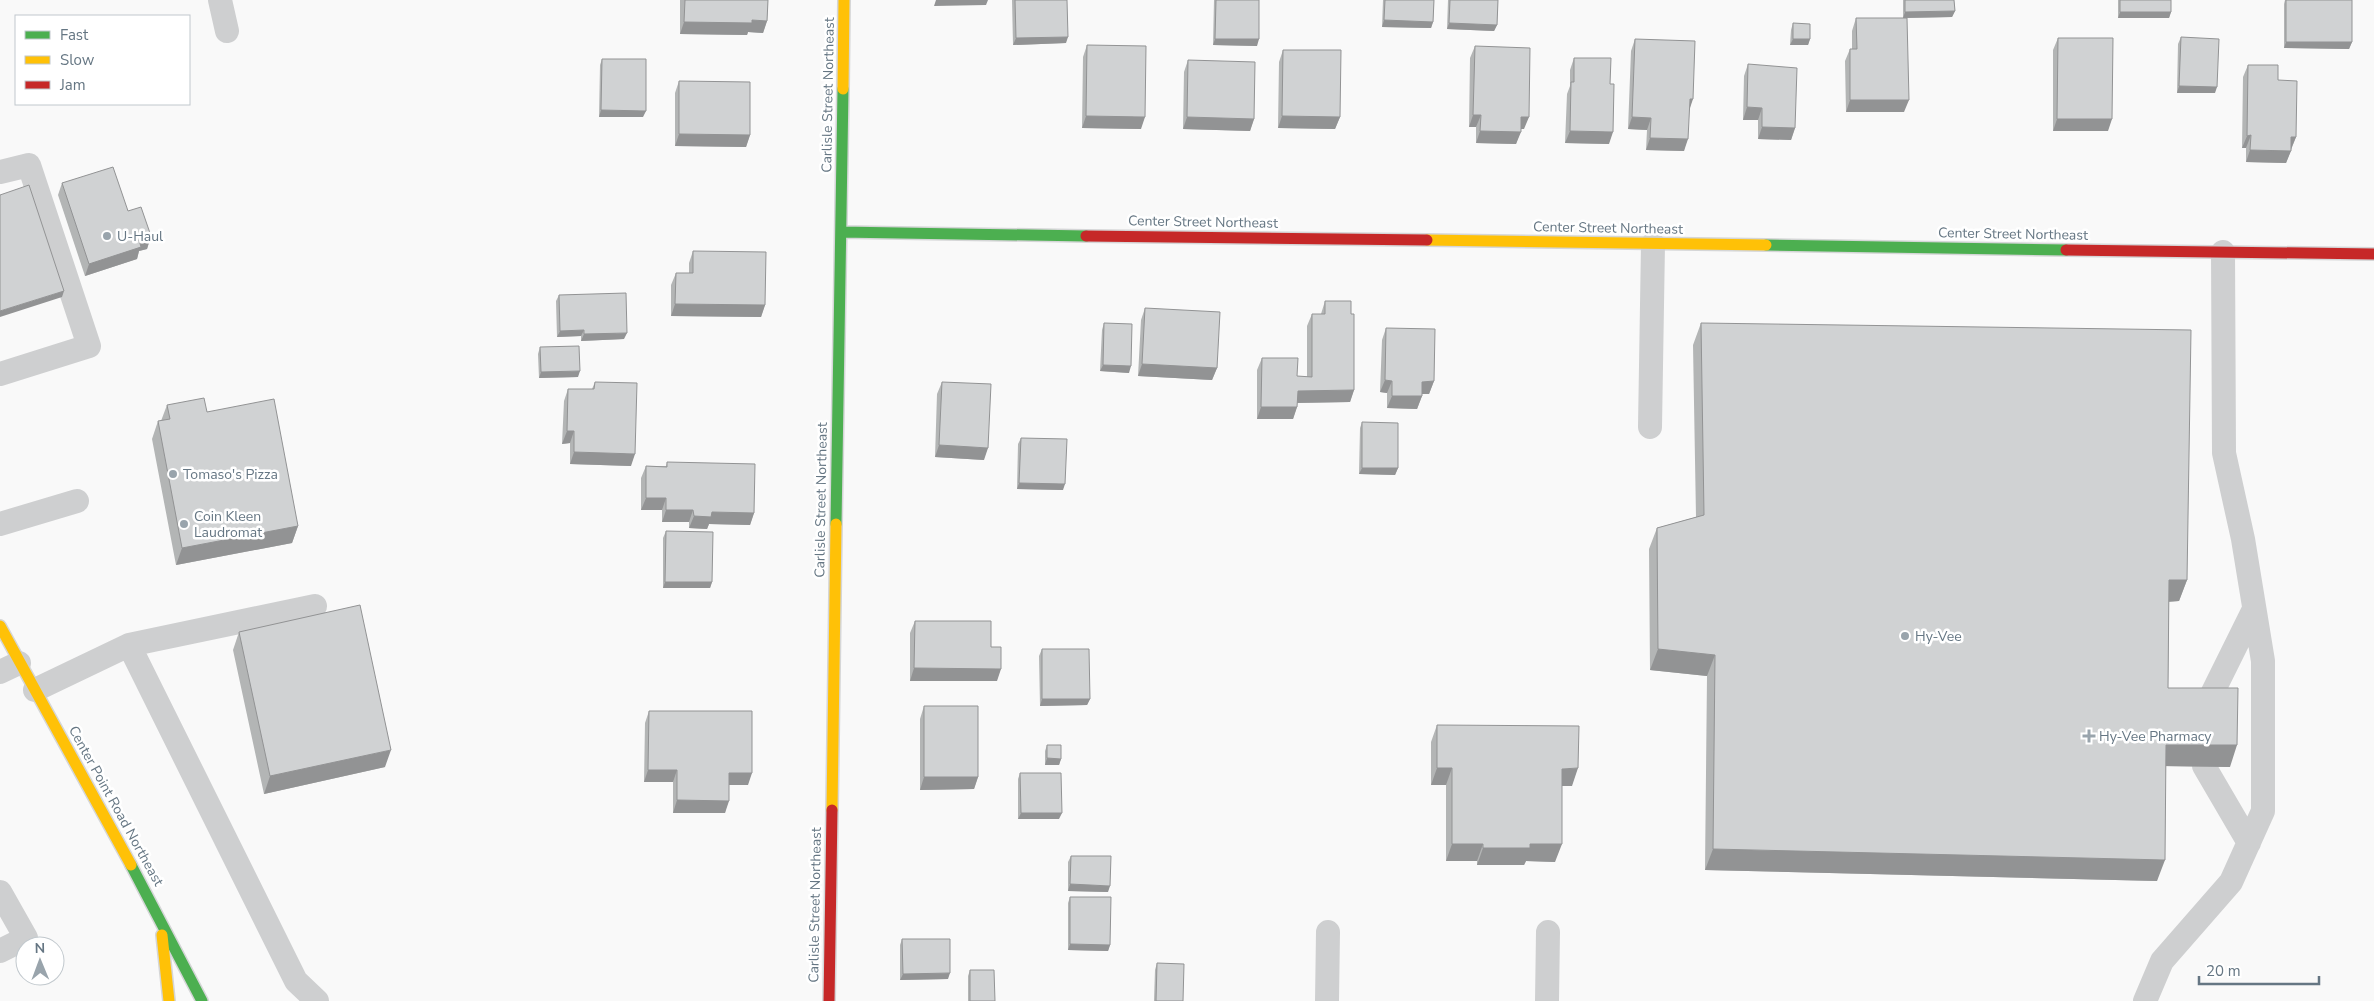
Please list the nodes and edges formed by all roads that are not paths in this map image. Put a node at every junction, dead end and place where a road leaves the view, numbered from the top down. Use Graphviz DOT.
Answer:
graph roads {
  1 [pos="220,0"];
  2 [pos="844,0"];
  3 [pos="227,32"];
  4 [pos="0,172"];
  5 [pos="841,232"];
  6 [pos="1653,244"];
  7 [pos="2222,252"];
  8 [pos="2374,254"];
  9 [pos="0,374"];
  10 [pos="1650,426"];
  11 [pos="77,501"];
  12 [pos="0,524"];
  13 [pos="315,606"];
  14 [pos="2254,609"];
  15 [pos="0,626"];
  16 [pos="129,645"];
  17 [pos="9,667"];
  18 [pos="35,690"];
  19 [pos="2204,710"];
  20 [pos="2204,766"];
  21 [pos="2249,843"];
  22 [pos="0,892"];
  23 [pos="160,916"];
  24 [pos="1328,932"];
  25 [pos="1548,932"];
  26 [pos="0,951"];
  27 [pos="169,1001"];
  28 [pos="202,1001"];
  29 [pos="317,1001"];
  30 [pos="829,1001"];
  31 [pos="1327,1001"];
  32 [pos="1547,1001"];
  33 [pos="2145,1001"];
  1 -- 3 [label="lane"];
  2 -- 5 [label="street, Carlisle Street Northeast"];
  4 -- 9 [label="lane"];
  5 -- 6 [label="street, Center Street Northeast"];
  5 -- 30 [label="street, Carlisle Street Northeast"];
  6 -- 7 [label="street, Center Street Northeast"];
  6 -- 10 [label="lane"];
  7 -- 8 [label="street, Center Street Northeast"];
  7 -- 14 [label="lane"];
  11 -- 12 [label="lane"];
  13 -- 16 [label="lane"];
  14 -- 19 [label="lane"];
  14 -- 21 [label="lane"];
  15 -- 17 [label="street, Center Point Road Northeast"];
  16 -- 18 [label="lane"];
  16 -- 29 [label="lane"];
  17 -- 18 [label="street, Center Point Road Northeast"];
  18 -- 23 [label="street, Center Point Road Northeast"];
  20 -- 21 [label="lane"];
  21 -- 33 [label="lane"];
  22 -- 26 [label="lane"];
  23 -- 27 [label="street"];
  23 -- 28 [label="street, Center Point Road Northeast"];
  24 -- 31 [label="lane"];
  25 -- 32 [label="lane"];
}
